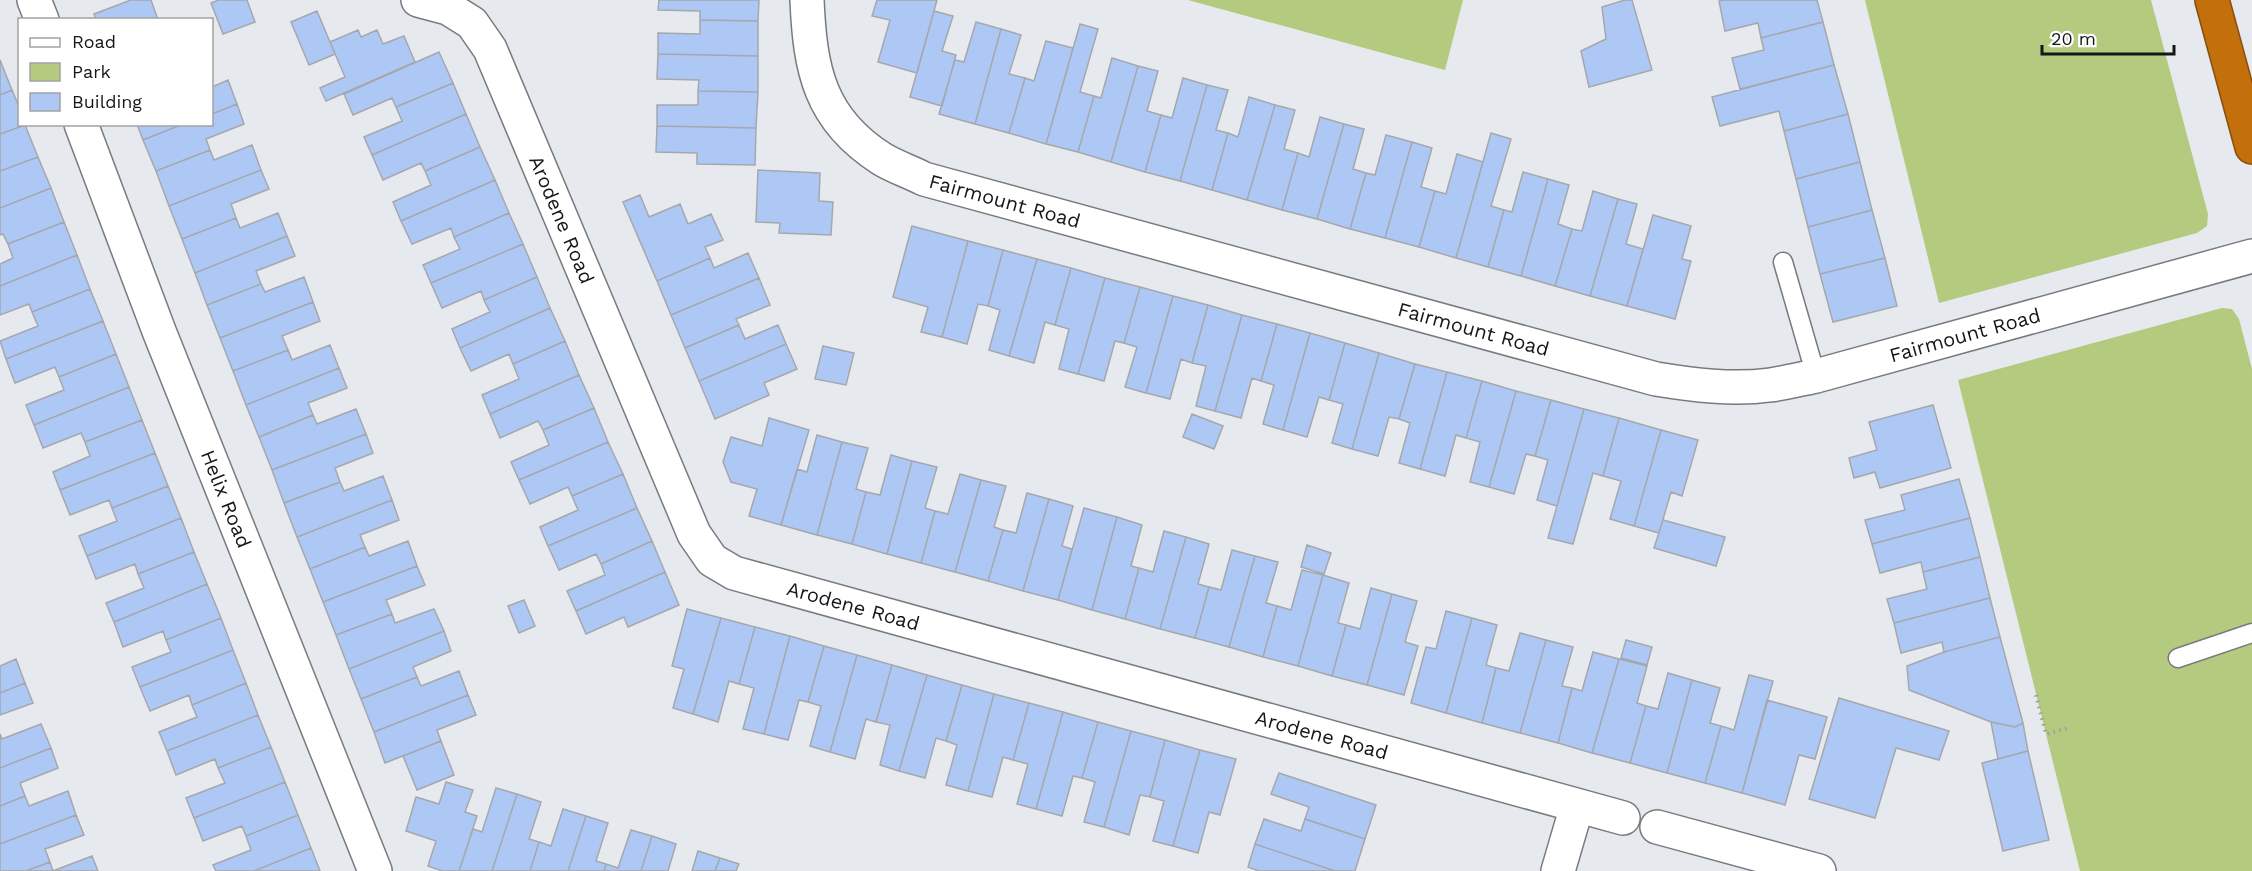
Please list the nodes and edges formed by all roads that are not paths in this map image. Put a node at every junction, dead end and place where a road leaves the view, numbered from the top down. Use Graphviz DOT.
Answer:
graph roads {
  1 [pos="34,0"];
  2 [pos="418,0"];
  3 [pos="807,0"];
  4 [pos="2212,0"];
  5 [pos="41,18"];
  6 [pos="82,126"];
  7 [pos="2252,147"];
  8 [pos="2252,256"];
  9 [pos="1783,262"];
  10 [pos="1816,376"];
  11 [pos="2252,633"];
  12 [pos="2178,658"];
  13 [pos="1578,806"];
  14 [pos="1623,818"];
  15 [pos="1657,827"];
  16 [pos="375,871"];
  17 [pos="1558,871"];
  18 [pos="1819,871"];
  1 -- 5 [label="street"];
  2 -- 13 [label="street, Arodene Road"];
  3 -- 10 [label="street, Fairmount Road"];
  4 -- 7 [label="highway"];
  6 -- 16 [label="street, Helix Road"];
  8 -- 10 [label="street, Fairmount Road"];
  9 -- 10 [label="lane"];
  11 -- 12 [label="lane"];
  13 -- 14 [label="street, Arodene Road"];
  13 -- 17 [label="street"];
  15 -- 18 [label="street"];
}
